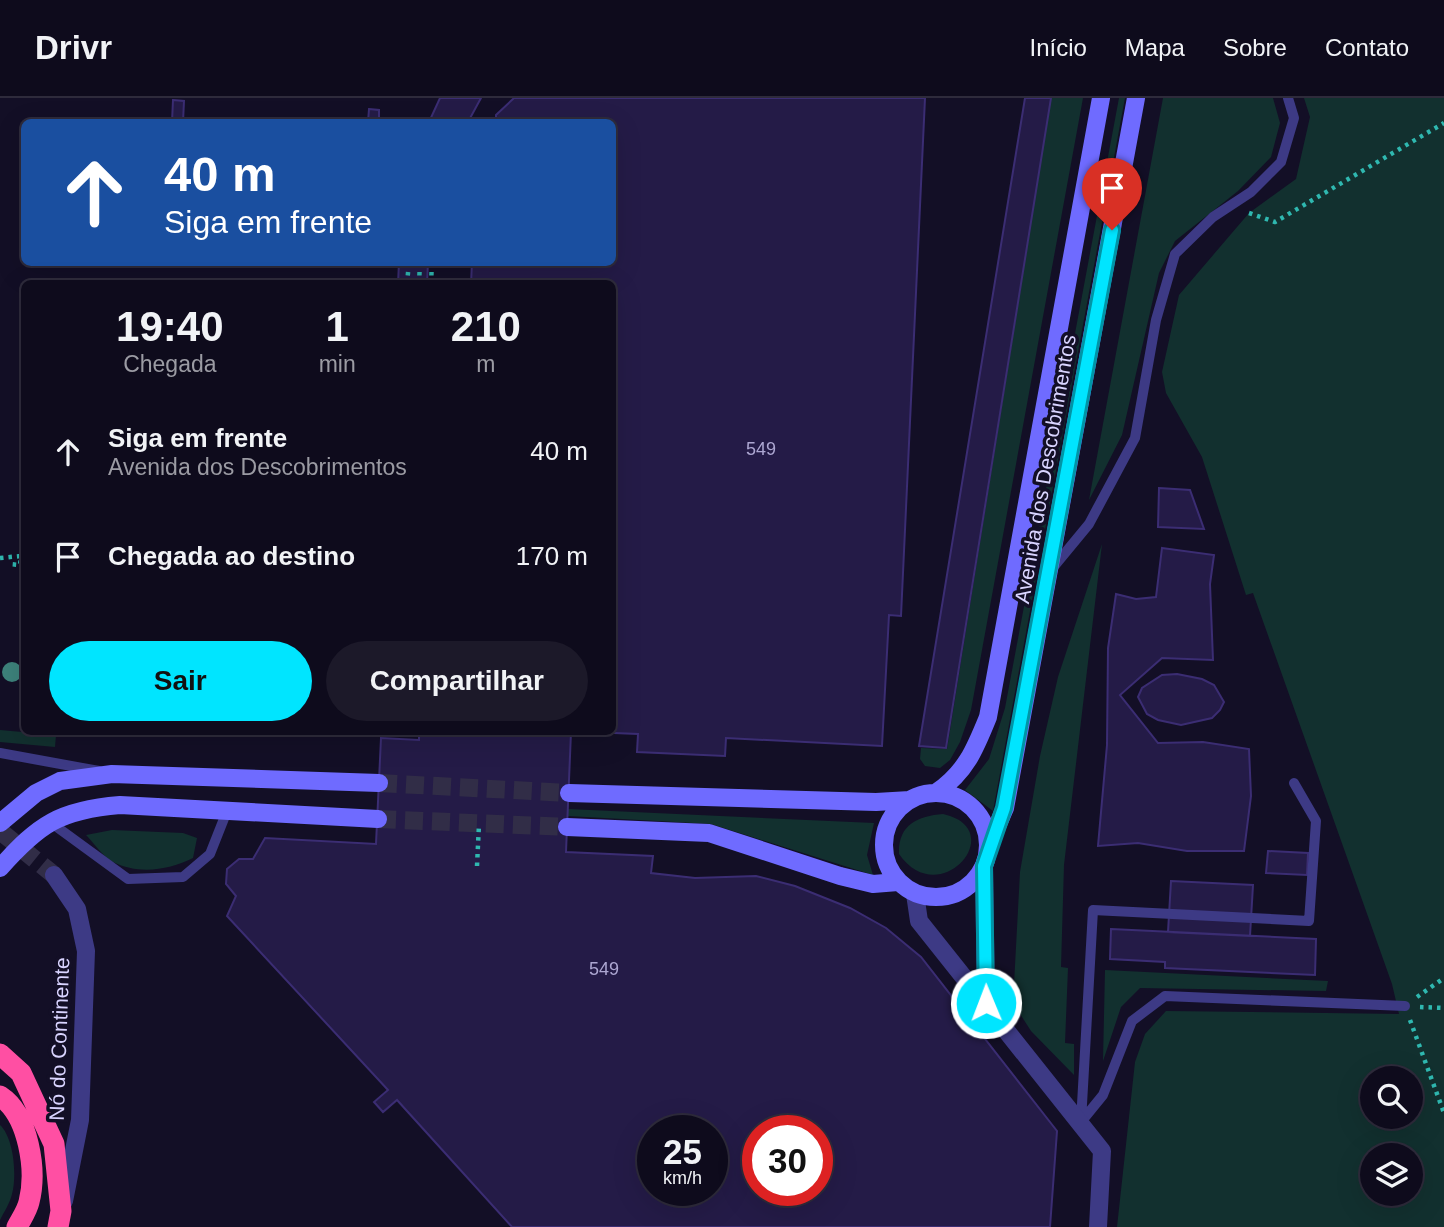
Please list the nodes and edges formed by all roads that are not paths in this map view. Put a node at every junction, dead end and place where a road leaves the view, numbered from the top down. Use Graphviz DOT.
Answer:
graph roads {
  1 [pos="1101,98"];
  2 [pos="1136,98"];
  3 [pos="1288,98"];
  4 [pos="1049,572"];
  5 [pos="0,753"];
  6 [pos="112,774"];
  7 [pos="379,783"];
  8 [pos="1294,783"];
  9 [pos="937,792"];
  10 [pos="569,793"];
  11 [pos="910,800"];
  12 [pos="227,811"];
  13 [pos="377,819"];
  14 [pos="50,822"];
  15 [pos="0,823"];
  16 [pos="567,827"];
  17 [pos="989,845"];
  18 [pos="984,866"];
  19 [pos="0,868"];
  20 [pos="54,875"];
  21 [pos="898,882"];
  22 [pos="915,894"];
  23 [pos="986,1003"];
  24 [pos="1405,1006"];
  25 [pos="0,1054"];
  26 [pos="0,1096"];
  27 [pos="1081,1122"];
  28 [pos="60,1219"];
  29 [pos="17,1227"];
  30 [pos="1098,1227"];
  1 -- 9 [label="main road, Avenida dos Descobrimentos"];
  2 -- 4 [label="main road, Avenida dos Descobrimentos"];
  3 -- 4 [label="lane"];
  4 -- 17 [label="main road, Avenida dos Descobrimentos"];
  5 -- 6 [label="lane"];
  6 -- 7 [label="main road"];
  6 -- 15 [label="main road"];
  8 -- 27 [label="lane"];
  9 -- 11 [label="main road"];
  9 -- 17 [label="main road"];
  10 -- 11 [label="main road"];
  11 -- 21 [label="main road"];
  12 -- 13 [label="main road"];
  12 -- 14 [label="main road"];
  12 -- 14 [label="lane"];
  14 -- 19 [label="main road"];
  16 -- 21 [label="main road"];
  17 -- 18 [label="main road"];
  18 -- 22 [label="main road"];
  18 -- 23 [label="street"];
  20 -- 28 [label="street, Nó do Continente"];
  21 -- 22 [label="main road"];
  22 -- 23 [label="street"];
  23 -- 27 [label="street"];
  24 -- 27 [label="lane"];
  25 -- 28 [label="highway"];
  26 -- 29 [label="highway"];
  27 -- 30 [label="street"];
}
